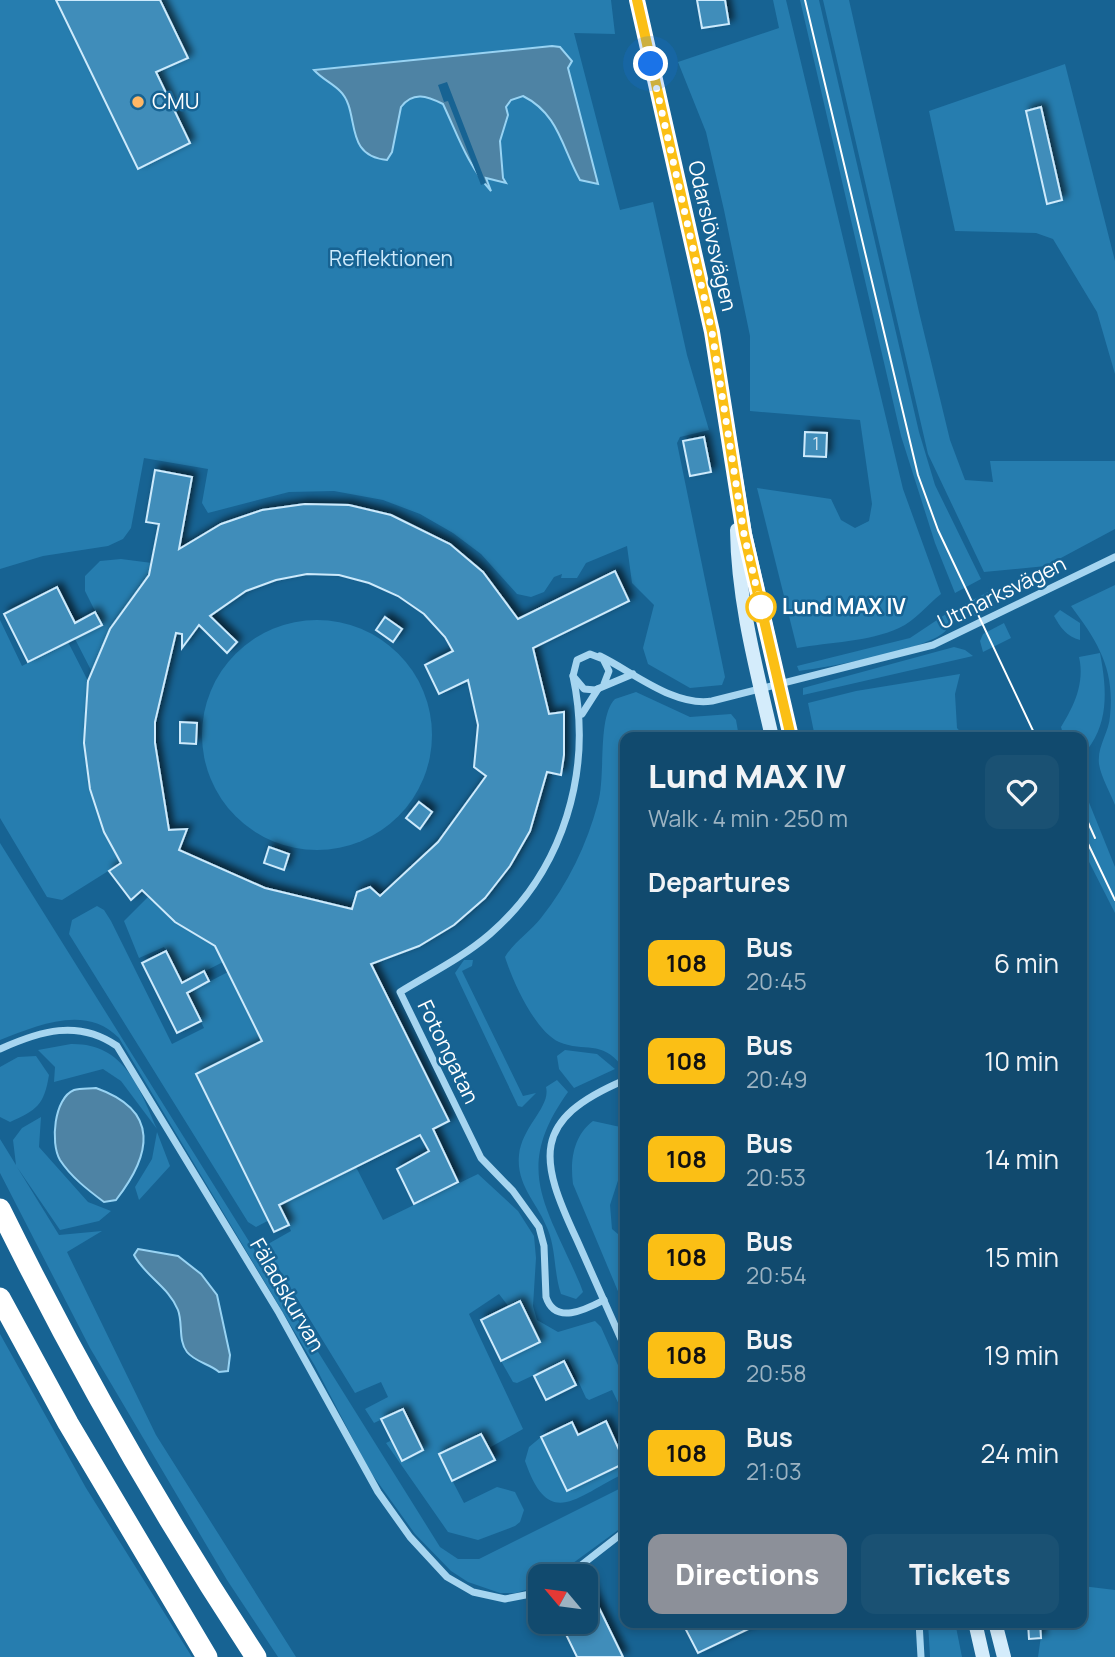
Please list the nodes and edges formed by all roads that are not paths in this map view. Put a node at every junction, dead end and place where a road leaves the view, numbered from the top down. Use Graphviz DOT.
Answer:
graph roads {
  1 [pos="637,0"];
  2 [pos="737,483"];
  3 [pos="1115,557"];
  4 [pos="600,656"];
  5 [pos="634,674"];
  6 [pos="573,676"];
  7 [pos="779,684"];
  8 [pos="601,686"];
  9 [pos="761,689"];
  10 [pos="580,718"];
  11 [pos="771,732"];
  12 [pos="790,732"];
  13 [pos="0,1049"];
  14 [pos="620,1082"];
  15 [pos="0,1209"];
  16 [pos="0,1298"];
  17 [pos="604,1300"];
  18 [pos="620,1337"];
  19 [pos="620,1535"];
  20 [pos="583,1564"];
  21 [pos="528,1595"];
  22 [pos="919,1628"];
  23 [pos="976,1628"];
  24 [pos="997,1628"];
  25 [pos="207,1657"];
  26 [pos="256,1657"];
  27 [pos="921,1657"];
  28 [pos="983,1657"];
  29 [pos="1004,1657"];
  1 -- 2 [label="main road, Odarslövsvägen"];
  2 -- 7 [label="main road, Odarslövsvägen"];
  2 -- 9 [label="main road, Odarslövsvägen"];
  3 -- 7 [label="street, Utmarksvägen"];
  4 -- 5 [label="street"];
  4 -- 6 [label="street"];
  4 -- 8 [label="street"];
  5 -- 8 [label="street"];
  5 -- 9 [label="street"];
  6 -- 8 [label="street"];
  6 -- 10 [label="street, Fotongatan"];
  7 -- 9 [label="street"];
  7 -- 12 [label="main road, Odarslövsvägen"];
  8 -- 10 [label="street, Fotongatan"];
  9 -- 11 [label="main road, Odarslövsvägen"];
  10 -- 17 [label="street, Fotongatan"];
  13 -- 21 [label="street, Fäladskurvan"];
  14 -- 17 [label="street"];
  15 -- 26 [label="highway"];
  16 -- 25 [label="highway"];
  17 -- 18 [label="street"];
  19 -- 20 [label="street"];
  22 -- 27 [label="street"];
  23 -- 28 [label="main road"];
  24 -- 29 [label="main road"];
}
